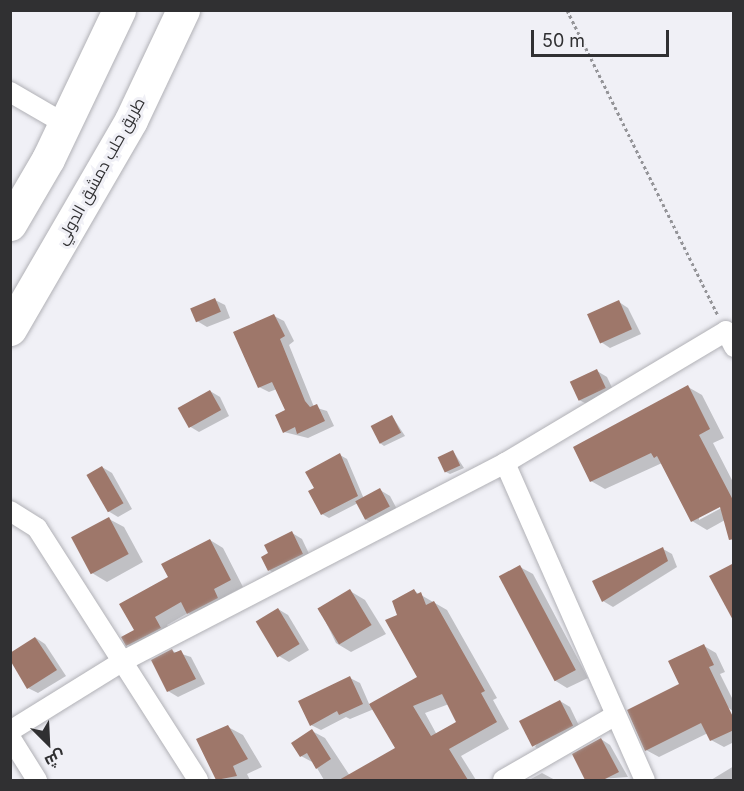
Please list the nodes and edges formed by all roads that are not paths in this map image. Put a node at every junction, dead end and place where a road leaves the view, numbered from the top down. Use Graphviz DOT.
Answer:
graph roads {
  1 [pos="119,10"];
  2 [pos="183,10"];
  3 [pos="10,92"];
  4 [pos="65,124"];
  5 [pos="10,224"];
  6 [pos="10,329"];
  7 [pos="731,335"];
  8 [pos="506,463"];
  9 [pos="10,511"];
  10 [pos="123,661"];
  11 [pos="616,715"];
  12 [pos="10,731"];
  13 [pos="10,737"];
  14 [pos="37,780"];
  15 [pos="198,780"];
  16 [pos="503,780"];
  17 [pos="645,780"];
  1 -- 4 [label="highway"];
  2 -- 6 [label="highway, طريق حلب دمشق الدولي"];
  3 -- 4 [label="street"];
  4 -- 5 [label="highway"];
  7 -- 8 [label="street"];
  8 -- 10 [label="street"];
  8 -- 11 [label="street"];
  9 -- 10 [label="street"];
  10 -- 12 [label="street"];
  10 -- 15 [label="street"];
  11 -- 16 [label="street"];
  11 -- 17 [label="street"];
  13 -- 14 [label="street"];
}
